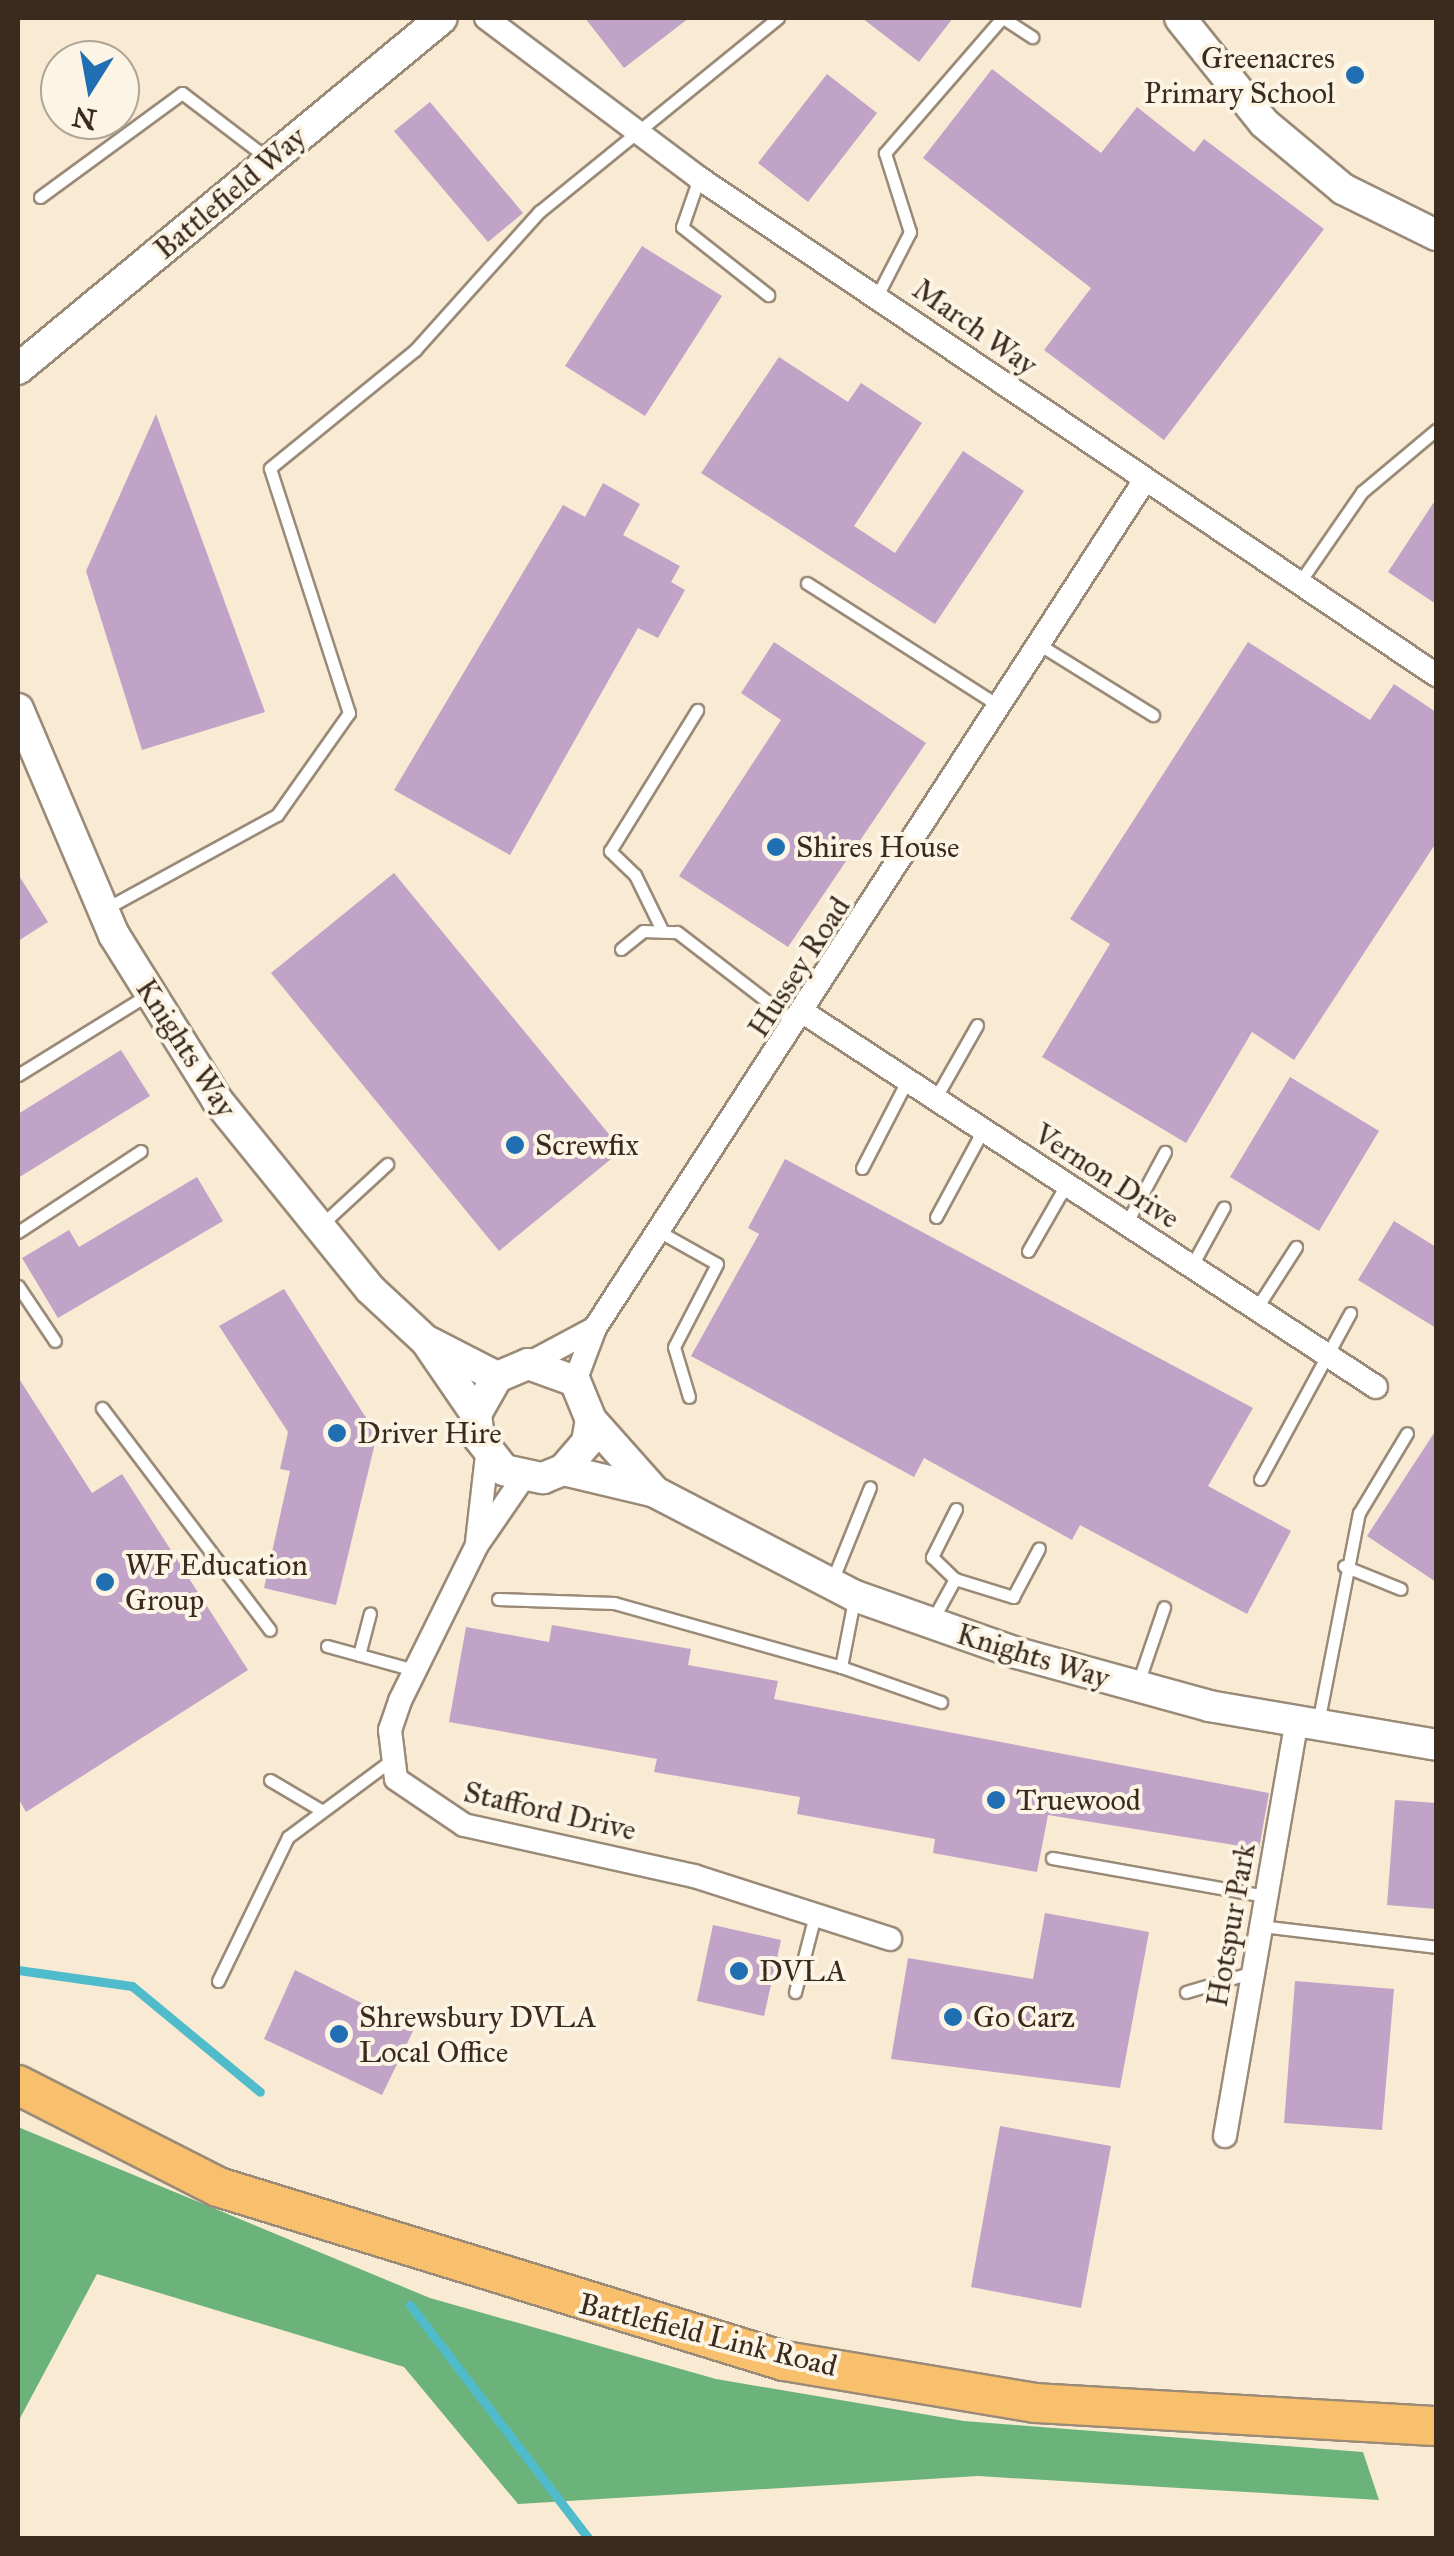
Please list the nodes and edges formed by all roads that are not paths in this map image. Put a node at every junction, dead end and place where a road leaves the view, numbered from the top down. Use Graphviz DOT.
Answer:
graph roads {
  1 [pos="442,18"];
  2 [pos="486,18"];
  3 [pos="778,18"];
  4 [pos="1002,18"];
  5 [pos="1180,18"];
  6 [pos="1032,36"];
  7 [pos="639,132"];
  8 [pos="270,160"];
  9 [pos="699,178"];
  10 [pos="40,197"];
  11 [pos="1436,235"];
  12 [pos="878,294"];
  13 [pos="768,295"];
  14 [pos="18,369"];
  15 [pos="1436,430"];
  16 [pos="1143,484"];
  17 [pos="807,582"];
  18 [pos="1299,584"];
  19 [pos="1040,646"];
  20 [pos="1436,675"];
  21 [pos="1001,707"];
  22 [pos="18,710"];
  23 [pos="697,710"];
  24 [pos="1153,716"];
  25 [pos="102,910"];
  26 [pos="660,928"];
  27 [pos="621,949"];
  28 [pos="150,993"];
  29 [pos="802,1019"];
  30 [pos="977,1025"];
  31 [pos="18,1075"];
  32 [pos="908,1080"];
  33 [pos="935,1099"];
  34 [pos="982,1130"];
  35 [pos="141,1151"];
  36 [pos="1164,1152"];
  37 [pos="387,1164"];
  38 [pos="862,1168"];
  39 [pos="1066,1185"];
  40 [pos="1224,1207"];
  41 [pos="936,1217"];
  42 [pos="1126,1224"];
  43 [pos="318,1228"];
  44 [pos="18,1232"];
  45 [pos="660,1232"];
  46 [pos="1296,1246"];
  47 [pos="1028,1251"];
  48 [pos="1191,1266"];
  49 [pos="18,1286"];
  50 [pos="1256,1308"];
  51 [pos="1350,1312"];
  52 [pos="595,1328"];
  53 [pos="55,1340"];
  54 [pos="426,1341"];
  55 [pos="1328,1356"];
  56 [pos="528,1364"];
  57 [pos="497,1377"];
  58 [pos="575,1381"];
  59 [pos="1376,1387"];
  60 [pos="689,1396"];
  61 [pos="102,1408"];
  62 [pos="476,1414"];
  63 [pos="591,1420"];
  64 [pos="1407,1433"];
  65 [pos="487,1455"];
  66 [pos="563,1470"];
  67 [pos="523,1478"];
  68 [pos="1260,1479"];
  69 [pos="870,1486"];
  70 [pos="655,1492"];
  71 [pos="956,1509"];
  72 [pos="476,1545"];
  73 [pos="1039,1548"];
  74 [pos="1344,1566"];
  75 [pos="955,1579"];
  76 [pos="1401,1589"];
  77 [pos="843,1590"];
  78 [pos="498,1600"];
  79 [pos="1164,1607"];
  80 [pos="370,1613"];
  81 [pos="930,1624"];
  82 [pos="270,1630"];
  83 [pos="327,1646"];
  84 [pos="359,1655"];
  85 [pos="841,1667"];
  86 [pos="414,1670"];
  87 [pos="1137,1687"];
  88 [pos="942,1702"];
  89 [pos="1307,1726"];
  90 [pos="1436,1745"];
  91 [pos="388,1762"];
  92 [pos="270,1780"];
  93 [pos="318,1809"];
  94 [pos="1052,1858"];
  95 [pos="1266,1896"];
  96 [pos="815,1914"];
  97 [pos="1261,1926"];
  98 [pos="890,1940"];
  99 [pos="1436,1947"];
  100 [pos="1253,1972"];
  101 [pos="218,1980"];
  102 [pos="795,1992"];
  103 [pos="1186,1992"];
  104 [pos="18,2084"];
  105 [pos="1225,2136"];
  106 [pos="1436,2426"];
  1 -- 8 [label="street, Battlefield Way"];
  2 -- 7 [label="street, March Way"];
  3 -- 7 [label="lane"];
  4 -- 6 [label="lane"];
  4 -- 12 [label="lane"];
  5 -- 11 [label="street"];
  7 -- 9 [label="street, March Way"];
  7 -- 25 [label="lane"];
  8 -- 10 [label="lane"];
  8 -- 14 [label="street, Battlefield Way"];
  9 -- 12 [label="street, March Way"];
  9 -- 13 [label="lane"];
  12 -- 16 [label="street, March Way"];
  15 -- 18 [label="lane"];
  16 -- 18 [label="street, March Way"];
  16 -- 19 [label="street, Hussey Road"];
  17 -- 21 [label="lane"];
  18 -- 20 [label="street, March Way"];
  19 -- 21 [label="street, Hussey Road"];
  19 -- 24 [label="lane"];
  21 -- 29 [label="street, Hussey Road"];
  22 -- 25 [label="street, Knights Way"];
  23 -- 26 [label="lane"];
  25 -- 28 [label="street, Knights Way"];
  26 -- 27 [label="lane"];
  26 -- 29 [label="lane"];
  28 -- 31 [label="lane"];
  28 -- 43 [label="street, Knights Way"];
  29 -- 32 [label="street, Vernon Drive"];
  29 -- 45 [label="street, Hussey Road"];
  30 -- 33 [label="lane"];
  32 -- 33 [label="street, Vernon Drive"];
  32 -- 38 [label="lane"];
  33 -- 34 [label="street, Vernon Drive"];
  34 -- 39 [label="street, Vernon Drive"];
  34 -- 41 [label="lane"];
  35 -- 44 [label="lane"];
  36 -- 42 [label="lane"];
  37 -- 43 [label="lane"];
  39 -- 42 [label="street, Vernon Drive"];
  39 -- 47 [label="lane"];
  40 -- 48 [label="lane"];
  42 -- 48 [label="street, Vernon Drive"];
  43 -- 54 [label="street, Knights Way"];
  45 -- 52 [label="street, Hussey Road"];
  45 -- 60 [label="lane"];
  46 -- 50 [label="lane"];
  48 -- 50 [label="street, Vernon Drive"];
  49 -- 53 [label="lane"];
  50 -- 55 [label="street, Vernon Drive"];
  51 -- 55 [label="lane"];
  52 -- 56 [label="street, Hussey Road"];
  52 -- 58 [label="street, Hussey Road"];
  54 -- 57 [label="street, Knights Way"];
  54 -- 62 [label="street, Knights Way"];
  55 -- 59 [label="street, Vernon Drive"];
  55 -- 68 [label="lane"];
  56 -- 57 [label="street"];
  56 -- 58 [label="street"];
  57 -- 62 [label="street"];
  58 -- 63 [label="street, Knights Way"];
  61 -- 82 [label="lane"];
  62 -- 65 [label="street, Knights Way"];
  63 -- 66 [label="street"];
  63 -- 70 [label="street, Knights Way"];
  64 -- 74 [label="lane"];
  65 -- 67 [label="street"];
  65 -- 72 [label="street"];
  66 -- 67 [label="street, Knights Way"];
  66 -- 70 [label="street, Knights Way"];
  67 -- 72 [label="street"];
  69 -- 77 [label="lane"];
  70 -- 77 [label="street, Knights Way"];
  71 -- 75 [label="lane"];
  72 -- 86 [label="street"];
  73 -- 75 [label="lane"];
  74 -- 76 [label="lane"];
  74 -- 89 [label="lane"];
  75 -- 81 [label="lane"];
  77 -- 81 [label="street, Knights Way"];
  77 -- 85 [label="lane"];
  78 -- 85 [label="lane"];
  79 -- 87 [label="lane"];
  80 -- 84 [label="lane"];
  81 -- 87 [label="street, Knights Way"];
  83 -- 84 [label="lane"];
  84 -- 86 [label="lane"];
  85 -- 88 [label="lane"];
  86 -- 91 [label="street"];
  87 -- 89 [label="street, Knights Way"];
  89 -- 90 [label="street, Knights Way"];
  89 -- 95 [label="street, Hotspur Park"];
  91 -- 93 [label="lane"];
  91 -- 96 [label="street, Stafford Drive"];
  92 -- 93 [label="lane"];
  93 -- 101 [label="lane"];
  94 -- 95 [label="lane"];
  95 -- 97 [label="street, Hotspur Park"];
  96 -- 98 [label="street, Stafford Drive"];
  96 -- 102 [label="lane"];
  97 -- 99 [label="lane"];
  97 -- 100 [label="street, Hotspur Park"];
  100 -- 103 [label="lane"];
  100 -- 105 [label="street, Hotspur Park"];
  104 -- 106 [label="main road, Battlefield Link Road"];
}
